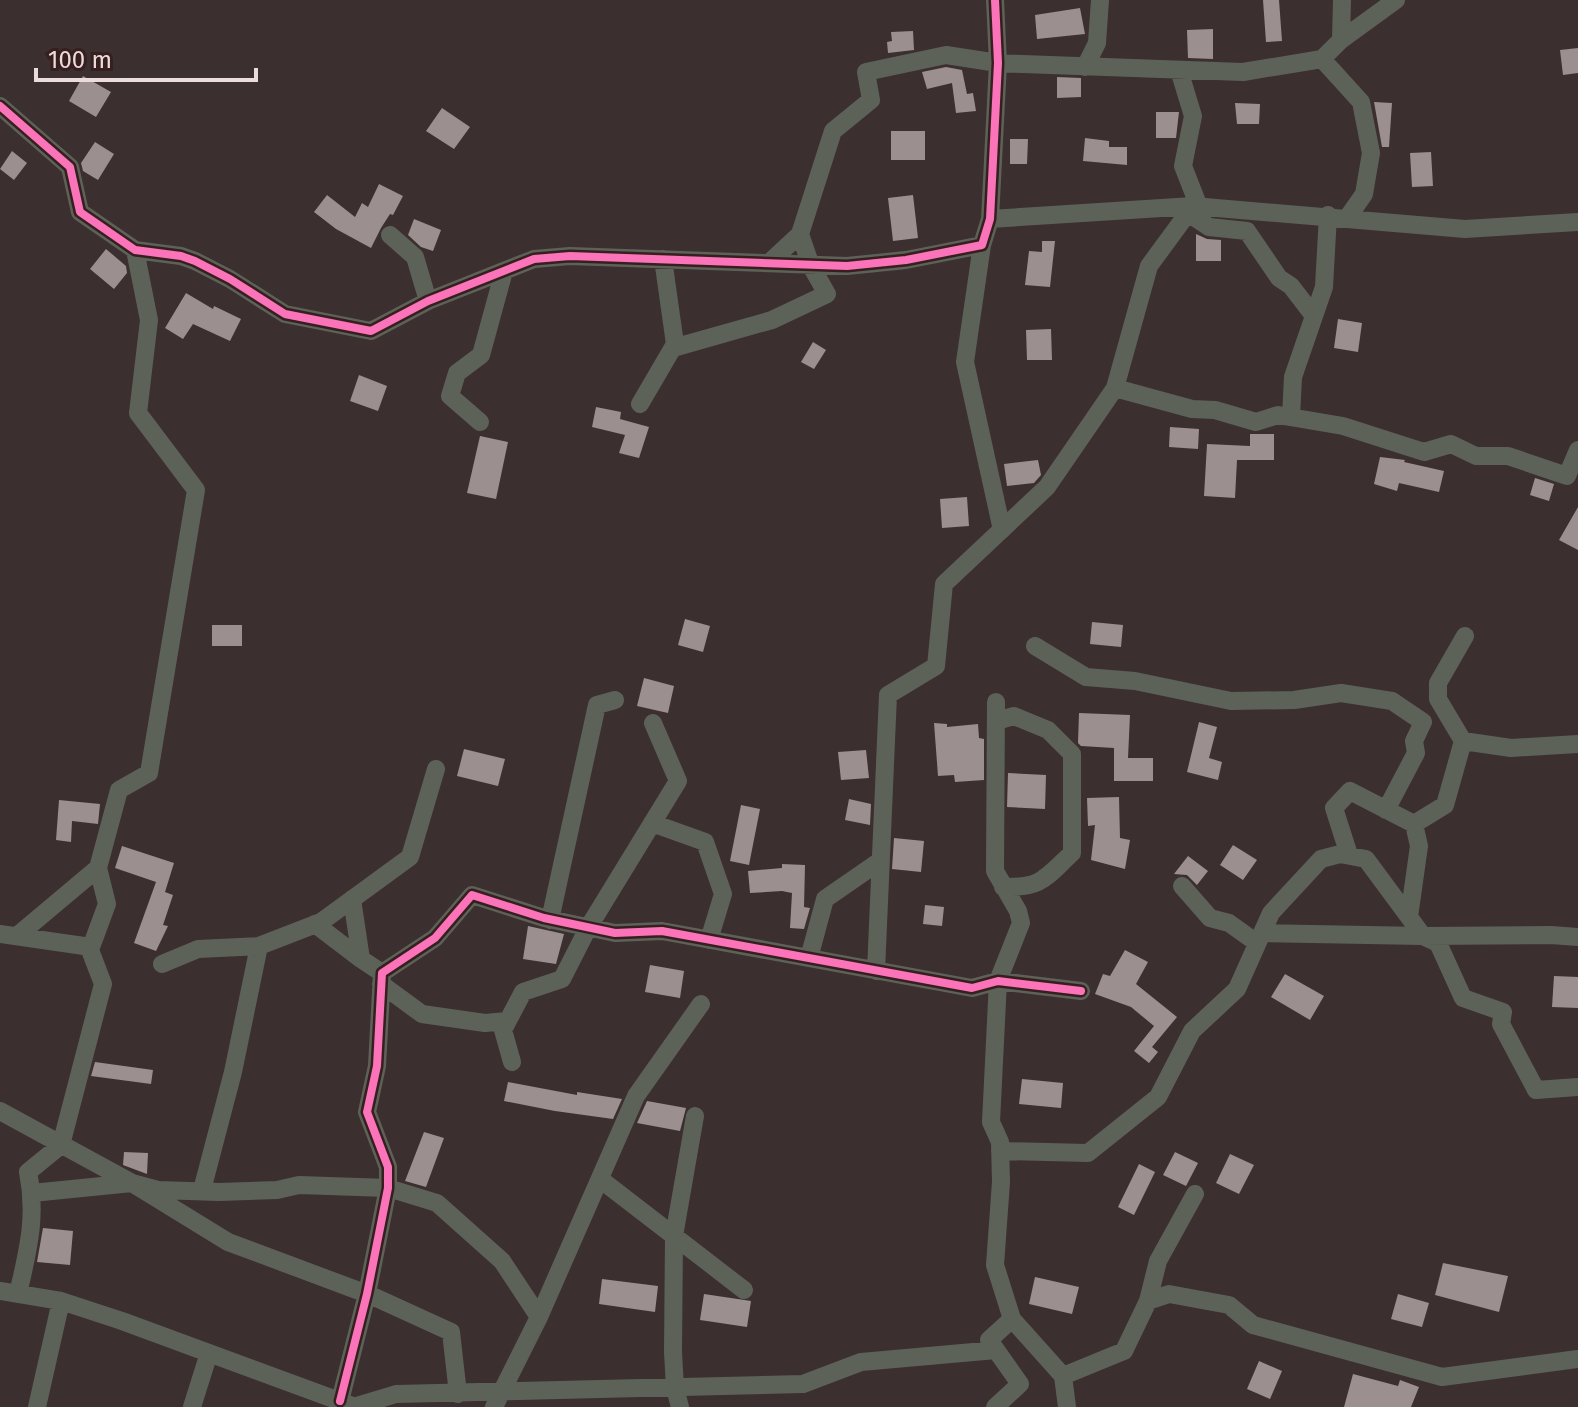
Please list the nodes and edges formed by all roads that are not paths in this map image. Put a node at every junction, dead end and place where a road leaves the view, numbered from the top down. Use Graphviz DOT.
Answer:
graph roads {
  1 [pos="995,0"];
  2 [pos="1100,0"];
  3 [pos="1342,0"];
  4 [pos="1396,0"];
  5 [pos="1341,40"];
  6 [pos="1322,59"];
  7 [pos="998,63"];
  8 [pos="1085,67"];
  9 [pos="1179,70"];
  10 [pos="0,106"];
  11 [pos="1193,209"];
  12 [pos="1328,215"];
  13 [pos="1348,217"];
  14 [pos="990,219"];
  15 [pos="1578,222"];
  16 [pos="800,234"];
  17 [pos="390,235"];
  18 [pos="982,245"];
  19 [pos="135,250"];
  20 [pos="663,259"];
  21 [pos="769,263"];
  22 [pos="811,266"];
  23 [pos="504,271"];
  24 [pos="428,301"];
  25 [pos="1314,316"];
  26 [pos="673,348"];
  27 [pos="1115,388"];
  28 [pos="640,404"];
  29 [pos="1291,417"];
  30 [pos="480,422"];
  31 [pos="1578,450"];
  32 [pos="1002,530"];
  33 [pos="1465,636"];
  34 [pos="1035,646"];
  35 [pos="615,700"];
  36 [pos="653,723"];
  37 [pos="1463,741"];
  38 [pos="1578,744"];
  39 [pos="436,769"];
  40 [pos="1386,810"];
  41 [pos="652,823"];
  42 [pos="1414,824"];
  43 [pos="1349,855"];
  44 [pos="880,861"];
  45 [pos="98,868"];
  46 [pos="1182,886"];
  47 [pos="1003,887"];
  48 [pos="352,899"];
  49 [pos="1409,917"];
  50 [pos="550,920"];
  51 [pos="315,924"];
  52 [pos="588,928"];
  53 [pos="8,935"];
  54 [pos="1423,936"];
  55 [pos="1578,937"];
  56 [pos="1260,938"];
  57 [pos="709,940"];
  58 [pos="259,946"];
  59 [pos="91,947"];
  60 [pos="809,958"];
  61 [pos="361,959"];
  62 [pos="162,964"];
  63 [pos="876,971"];
  64 [pos="382,979"];
  65 [pos="998,981"];
  66 [pos="1081,991"];
  67 [pos="701,1004"];
  68 [pos="507,1021"];
  69 [pos="512,1062"];
  70 [pos="1578,1087"];
  71 [pos="0,1111"];
  72 [pos="695,1116"];
  73 [pos="41,1134"];
  74 [pos="61,1145"];
  75 [pos="1000,1151"];
  76 [pos="28,1172"];
  77 [pos="600,1179"];
  78 [pos="132,1183"];
  79 [pos="388,1188"];
  80 [pos="202,1190"];
  81 [pos="32,1193"];
  82 [pos="1195,1194"];
  83 [pos="674,1236"];
  84 [pos="744,1290"];
  85 [pos="9,1292"];
  86 [pos="367,1294"];
  87 [pos="61,1301"];
  88 [pos="1148,1301"];
  89 [pos="539,1317"];
  90 [pos="1012,1319"];
  91 [pos="996,1350"];
  92 [pos="209,1353"];
  93 [pos="1578,1359"];
  94 [pos="1063,1376"];
  95 [pos="675,1388"];
  96 [pos="458,1394"];
  97 [pos="497,1400"];
  98 [pos="350,1405"];
  99 [pos="37,1407"];
  100 [pos="192,1407"];
  101 [pos="680,1407"];
  102 [pos="995,1407"];
  103 [pos="1067,1407"];
  1 -- 7 [label="street"];
  2 -- 8 [label="street"];
  3 -- 5 [label="street"];
  4 -- 5 [label="street"];
  5 -- 6 [label="street"];
  6 -- 9 [label="street"];
  6 -- 13 [label="street"];
  7 -- 8 [label="street"];
  7 -- 14 [label="street"];
  7 -- 16 [label="street"];
  8 -- 9 [label="street"];
  9 -- 11 [label="street"];
  10 -- 19 [label="street"];
  11 -- 12 [label="street"];
  11 -- 14 [label="street"];
  11 -- 25 [label="street"];
  11 -- 27 [label="street"];
  12 -- 13 [label="street"];
  12 -- 25 [label="street"];
  13 -- 15 [label="street"];
  14 -- 18 [label="street"];
  16 -- 21 [label="street"];
  16 -- 22 [label="street"];
  17 -- 24 [label="street"];
  18 -- 22 [label="street"];
  18 -- 32 [label="street"];
  19 -- 24 [label="street"];
  19 -- 45 [label="street"];
  20 -- 21 [label="street"];
  20 -- 23 [label="street"];
  20 -- 26 [label="street"];
  21 -- 22 [label="street"];
  22 -- 26 [label="street"];
  23 -- 24 [label="street"];
  23 -- 30 [label="street"];
  25 -- 29 [label="street"];
  26 -- 28 [label="street"];
  27 -- 29 [label="street"];
  27 -- 32 [label="street"];
  29 -- 31 [label="street"];
  32 -- 44 [label="street"];
  33 -- 37 [label="street"];
  34 -- 40 [label="street"];
  35 -- 50 [label="street"];
  36 -- 41 [label="street"];
  37 -- 38 [label="street"];
  37 -- 42 [label="street"];
  39 -- 48 [label="street"];
  40 -- 42 [label="street"];
  40 -- 43 [label="street"];
  41 -- 52 [label="street"];
  41 -- 57 [label="street"];
  42 -- 49 [label="street"];
  43 -- 49 [label="street"];
  43 -- 56 [label="street"];
  44 -- 60 [label="street"];
  44 -- 63 [label="street"];
  45 -- 53 [label="street"];
  45 -- 59 [label="street"];
  46 -- 56 [label="street"];
  47 -- 47 [label="street"];
  47 -- 65 [label="street"];
  48 -- 51 [label="street"];
  48 -- 61 [label="street"];
  49 -- 54 [label="street"];
  50 -- 52 [label="street"];
  50 -- 64 [label="street"];
  51 -- 58 [label="street"];
  51 -- 61 [label="street"];
  52 -- 57 [label="street"];
  52 -- 68 [label="street"];
  53 -- 59 [label="street"];
  54 -- 55 [label="street"];
  54 -- 56 [label="street"];
  54 -- 70 [label="street"];
  56 -- 75 [label="street"];
  57 -- 60 [label="street"];
  58 -- 62 [label="street"];
  58 -- 80 [label="street"];
  59 -- 74 [label="street"];
  60 -- 63 [label="street"];
  61 -- 64 [label="street"];
  63 -- 65 [label="street"];
  64 -- 68 [label="street"];
  64 -- 79 [label="street"];
  65 -- 66 [label="street"];
  65 -- 75 [label="street"];
  67 -- 77 [label="street"];
  68 -- 69 [label="street"];
  71 -- 73 [label="street"];
  72 -- 83 [label="street"];
  73 -- 74 [label="street"];
  73 -- 76 [label="street"];
  74 -- 76 [label="street"];
  74 -- 78 [label="street"];
  75 -- 90 [label="street"];
  76 -- 81 [label="street"];
  77 -- 83 [label="street"];
  77 -- 89 [label="street"];
  78 -- 80 [label="street"];
  78 -- 81 [label="street"];
  78 -- 86 [label="street"];
  79 -- 80 [label="street"];
  79 -- 86 [label="street"];
  79 -- 89 [label="street"];
  81 -- 85 [label="street"];
  82 -- 88 [label="street"];
  83 -- 84 [label="street"];
  83 -- 95 [label="street"];
  85 -- 87 [label="street"];
  86 -- 96 [label="street"];
  86 -- 98 [label="street"];
  87 -- 92 [label="street"];
  87 -- 99 [label="street"];
  88 -- 93 [label="street"];
  88 -- 94 [label="street"];
  89 -- 97 [label="street"];
  90 -- 91 [label="street"];
  90 -- 94 [label="street"];
  91 -- 95 [label="street"];
  91 -- 102 [label="street"];
  92 -- 98 [label="street"];
  92 -- 100 [label="street"];
  94 -- 103 [label="street"];
  95 -- 97 [label="street"];
  95 -- 101 [label="street"];
  96 -- 97 [label="street"];
  96 -- 98 [label="street"];
}
